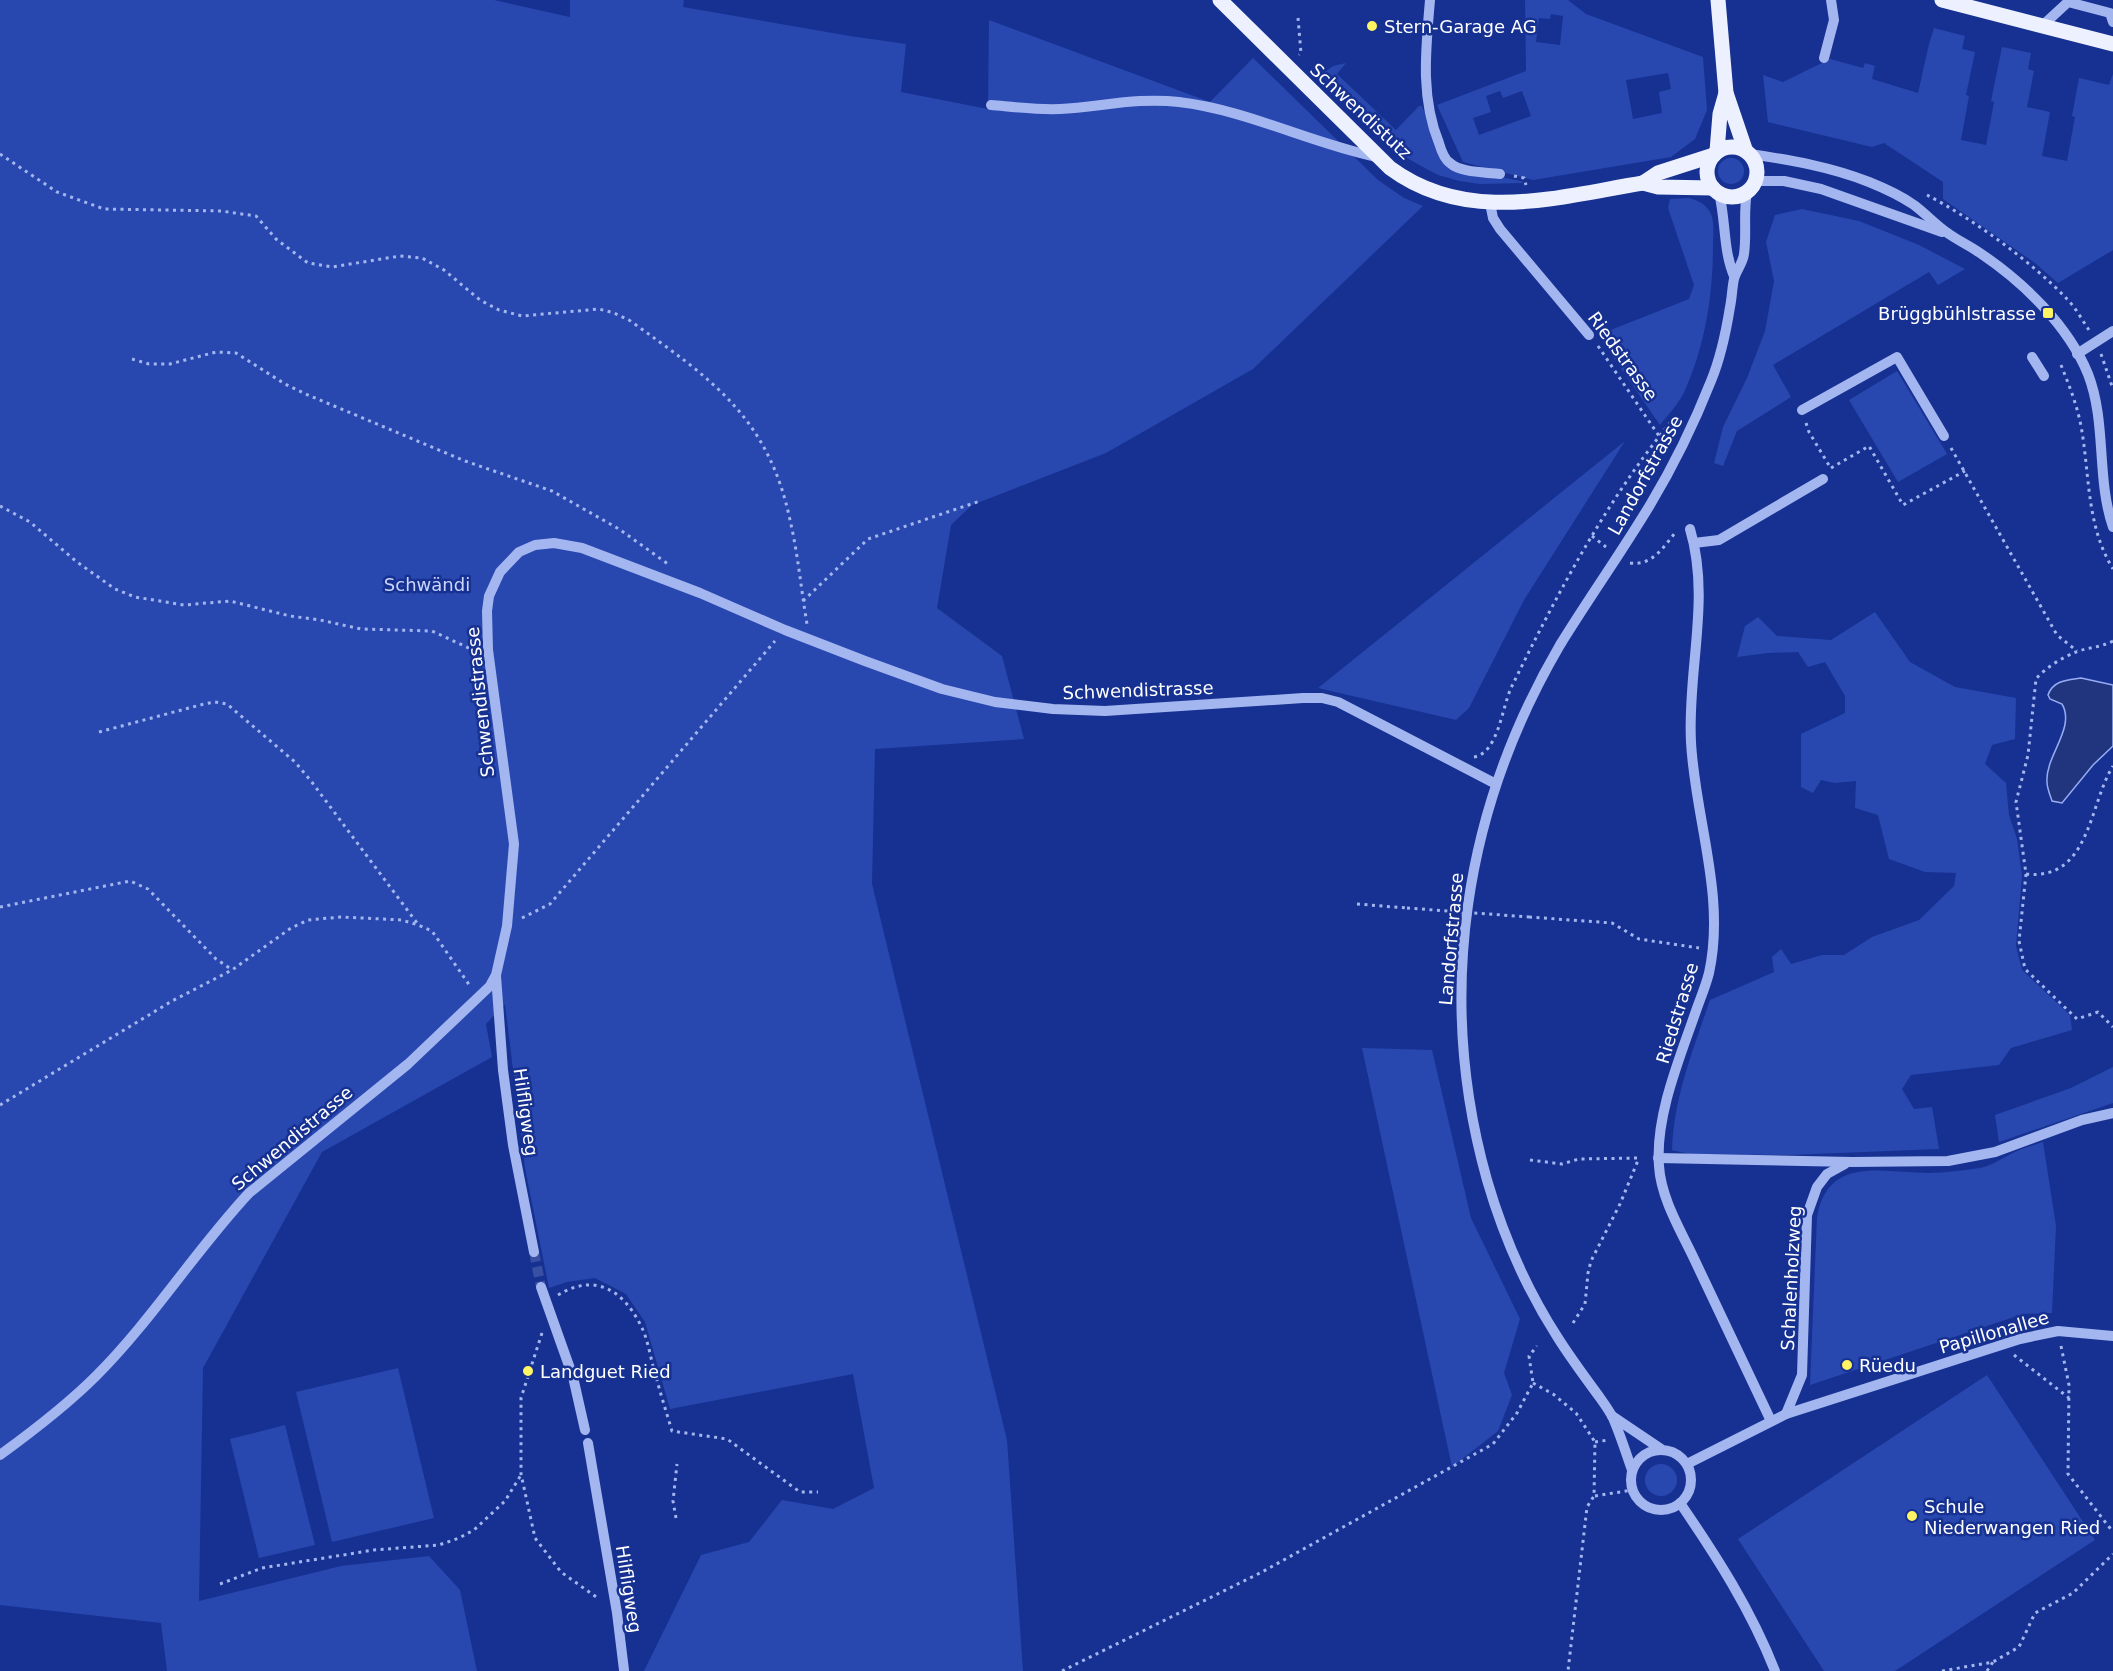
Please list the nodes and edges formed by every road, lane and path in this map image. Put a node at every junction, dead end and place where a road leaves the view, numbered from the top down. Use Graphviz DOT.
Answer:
graph roads {
  1 [pos="1220,0"];
  2 [pos="1430,0"];
  3 [pos="1718,0"];
  4 [pos="1831,0"];
  5 [pos="1942,0"];
  6 [pos="1298,18"];
  7 [pos="2113,22"];
  8 [pos="2042,26"];
  9 [pos="2113,44"];
  10 [pos="1298,56"];
  11 [pos="1824,58"];
  12 [pos="1726,93"];
  13 [pos="991,105"];
  14 [pos="1747,152"];
  15 [pos="1715,153"];
  16 [pos="0,154"];
  17 [pos="1378,157"];
  18 [pos="1500,174"];
  19 [pos="1643,183"];
  20 [pos="1751,186"];
  21 [pos="1716,191"];
  22 [pos="1490,203"];
  23 [pos="1948,234"];
  24 [pos="1734,276"];
  25 [pos="2113,331"];
  26 [pos="1590,335"];
  27 [pos="2077,354"];
  28 [pos="2032,357"];
  29 [pos="132,359"];
  30 [pos="2061,365"];
  31 [pos="2043,376"];
  32 [pos="1802,410"];
  33 [pos="1674,418"];
  34 [pos="1659,436"];
  35 [pos="1944,436"];
  36 [pos="1831,468"];
  37 [pos="1965,471"];
  38 [pos="1823,479"];
  39 [pos="981,501"];
  40 [pos="0,506"];
  41 [pos="2113,527"];
  42 [pos="1690,529"];
  43 [pos="1592,536"];
  44 [pos="1694,543"];
  45 [pos="1606,547"];
  46 [pos="1628,563"];
  47 [pos="670,566"];
  48 [pos="2113,569"];
  49 [pos="803,601"];
  50 [pos="784,630"];
  51 [pos="810,640"];
  52 [pos="2113,641"];
  53 [pos="488,650"];
  54 [pos="2077,651"];
  55 [pos="99,732"];
  56 [pos="1493,742"];
  57 [pos="2113,765"];
  58 [pos="1496,784"];
  59 [pos="2026,874"];
  60 [pos="1357,904"];
  61 [pos="0,907"];
  62 [pos="418,925"];
  63 [pos="507,926"];
  64 [pos="1712,950"];
  65 [pos="232,970"];
  66 [pos="496,975"];
  67 [pos="478,999"];
  68 [pos="2113,1027"];
  69 [pos="0,1105"];
  70 [pos="2113,1113"];
  71 [pos="1639,1158"];
  72 [pos="1658,1158"];
  73 [pos="1530,1160"];
  74 [pos="1852,1162"];
  75 [pos="534,1252"];
  76 [pos="541,1287"];
  77 [pos="548,1307"];
  78 [pos="1573,1323"];
  79 [pos="2058,1331"];
  80 [pos="2113,1336"];
  81 [pos="2002,1345"];
  82 [pos="1537,1346"];
  83 [pos="1533,1383"];
  84 [pos="2069,1398"];
  85 [pos="1786,1414"];
  86 [pos="1612,1415"];
  87 [pos="1771,1421"];
  88 [pos="585,1430"];
  89 [pos="588,1443"];
  90 [pos="1661,1449"];
  91 [pos="0,1455"];
  92 [pos="677,1464"];
  93 [pos="1687,1464"];
  94 [pos="1632,1470"];
  95 [pos="521,1474"];
  96 [pos="1632,1490"];
  97 [pos="818,1492"];
  98 [pos="1594,1496"];
  99 [pos="1680,1503"];
  100 [pos="676,1518"];
  101 [pos="2113,1532"];
  102 [pos="2113,1554"];
  103 [pos="220,1584"];
  104 [pos="617,1613"];
  105 [pos="1994,1662"];
  106 [pos="624,1670"];
  107 [pos="1062,1671"];
  108 [pos="1568,1671"];
  109 [pos="1775,1671"];
  110 [pos="1942,1671"];
  111 [pos="1987,1671"];
  1 -- 17 [label="main road, Schwendistutz"];
  2 -- 18 [label="street"];
  3 -- 12 [label="main road"];
  4 -- 11 [label="street"];
  5 -- 8 [label="main road"];
  6 -- 10 [label="path"];
  7 -- 8 [label="street"];
  8 -- 9 [label="main road"];
  12 -- 14 [label="main road"];
  12 -- 15 [label="main road"];
  13 -- 17 [label="street"];
  14 -- 15 [label="main road"];
  14 -- 20 [label="main road"];
  14 -- 23 [label="street"];
  15 -- 19 [label="main road, Schwendistutz"];
  15 -- 21 [label="main road"];
  16 -- 49 [label="path"];
  17 -- 22 [label="main road, Schwendistutz"];
  19 -- 21 [label="main road, Schwendistutz"];
  19 -- 22 [label="main road, Schwendistutz"];
  20 -- 21 [label="main road"];
  20 -- 23 [label="street"];
  20 -- 24 [label="street, Landorfstrasse"];
  21 -- 24 [label="street, Landorfstrasse"];
  22 -- 26 [label="street, Riedstrasse"];
  23 -- 27 [label="street"];
  24 -- 58 [label="street, Landorfstrasse"];
  25 -- 27 [label="street"];
  26 -- 34 [label="path, Riedstrasse"];
  27 -- 41 [label="street"];
  28 -- 31 [label="street"];
  29 -- 47 [label="path"];
  30 -- 48 [label="path"];
  32 -- 35 [label="street"];
  32 -- 36 [label="path"];
  33 -- 34 [label="path"];
  34 -- 43 [label="path"];
  35 -- 37 [label="path"];
  36 -- 37 [label="path"];
  36 -- 38 [label="path"];
  37 -- 54 [label="path"];
  38 -- 44 [label="street"];
  39 -- 49 [label="path"];
  40 -- 53 [label="path"];
  42 -- 44 [label="street, Riedstrasse"];
  42 -- 46 [label="path"];
  43 -- 45 [label="path"];
  43 -- 56 [label="path"];
  44 -- 64 [label="street, Riedstrasse"];
  49 -- 51 [label="path"];
  50 -- 51 [label="street, Schwendistrasse"];
  50 -- 53 [label="street, Schwendistrasse"];
  50 -- 63 [label="path"];
  51 -- 58 [label="street, Schwendistrasse"];
  52 -- 54 [label="path"];
  53 -- 63 [label="street, Schwendistrasse"];
  54 -- 59 [label="path"];
  55 -- 62 [label="path"];
  57 -- 59 [label="path"];
  58 -- 86 [label="street, Landorfstrasse"];
  59 -- 68 [label="path"];
  60 -- 64 [label="path, bridge"];
  61 -- 65 [label="path"];
  62 -- 65 [label="path"];
  62 -- 67 [label="path"];
  63 -- 66 [label="street, Schwendistrasse"];
  64 -- 72 [label="street, Riedstrasse"];
  65 -- 69 [label="path"];
  66 -- 67 [label="street, Schwendistrasse"];
  66 -- 75 [label="street, Hilfligweg"];
  67 -- 91 [label="street, Schwendistrasse"];
  70 -- 74 [label="street, Schalenholzweg"];
  71 -- 72 [label="path"];
  71 -- 73 [label="path"];
  71 -- 78 [label="path"];
  72 -- 74 [label="street, Schalenholzweg"];
  72 -- 87 [label="street, Riedstrasse"];
  74 -- 85 [label="street, Schalenholzweg"];
  76 -- 77 [label="street"];
  77 -- 88 [label="street"];
  77 -- 95 [label="path"];
  77 -- 97 [label="path"];
  79 -- 80 [label="street, Papillonallee"];
  79 -- 81 [label="street, Papillonallee"];
  79 -- 84 [label="path"];
  81 -- 84 [label="path"];
  81 -- 85 [label="street, Papillonallee"];
  82 -- 83 [label="path"];
  83 -- 98 [label="path"];
  83 -- 107 [label="path"];
  84 -- 101 [label="path"];
  85 -- 87 [label="street, Papillonallee"];
  86 -- 90 [label="street, Landorfstrasse"];
  86 -- 94 [label="street, Landorfstrasse"];
  87 -- 93 [label="street, Papillonallee"];
  89 -- 104 [label="street, Hilfligweg"];
  90 -- 93 [label="street, Landorfstrasse"];
  90 -- 94 [label="street"];
  92 -- 100 [label="path"];
  93 -- 99 [label="street"];
  94 -- 96 [label="street, Landorfstrasse"];
  95 -- 103 [label="path"];
  95 -- 104 [label="path"];
  96 -- 98 [label="path"];
  96 -- 99 [label="street"];
  98 -- 108 [label="path"];
  99 -- 109 [label="street"];
  102 -- 105 [label="path"];
  104 -- 106 [label="street, Hilfligweg"];
  105 -- 110 [label="path"];
  105 -- 111 [label="path"];
}
